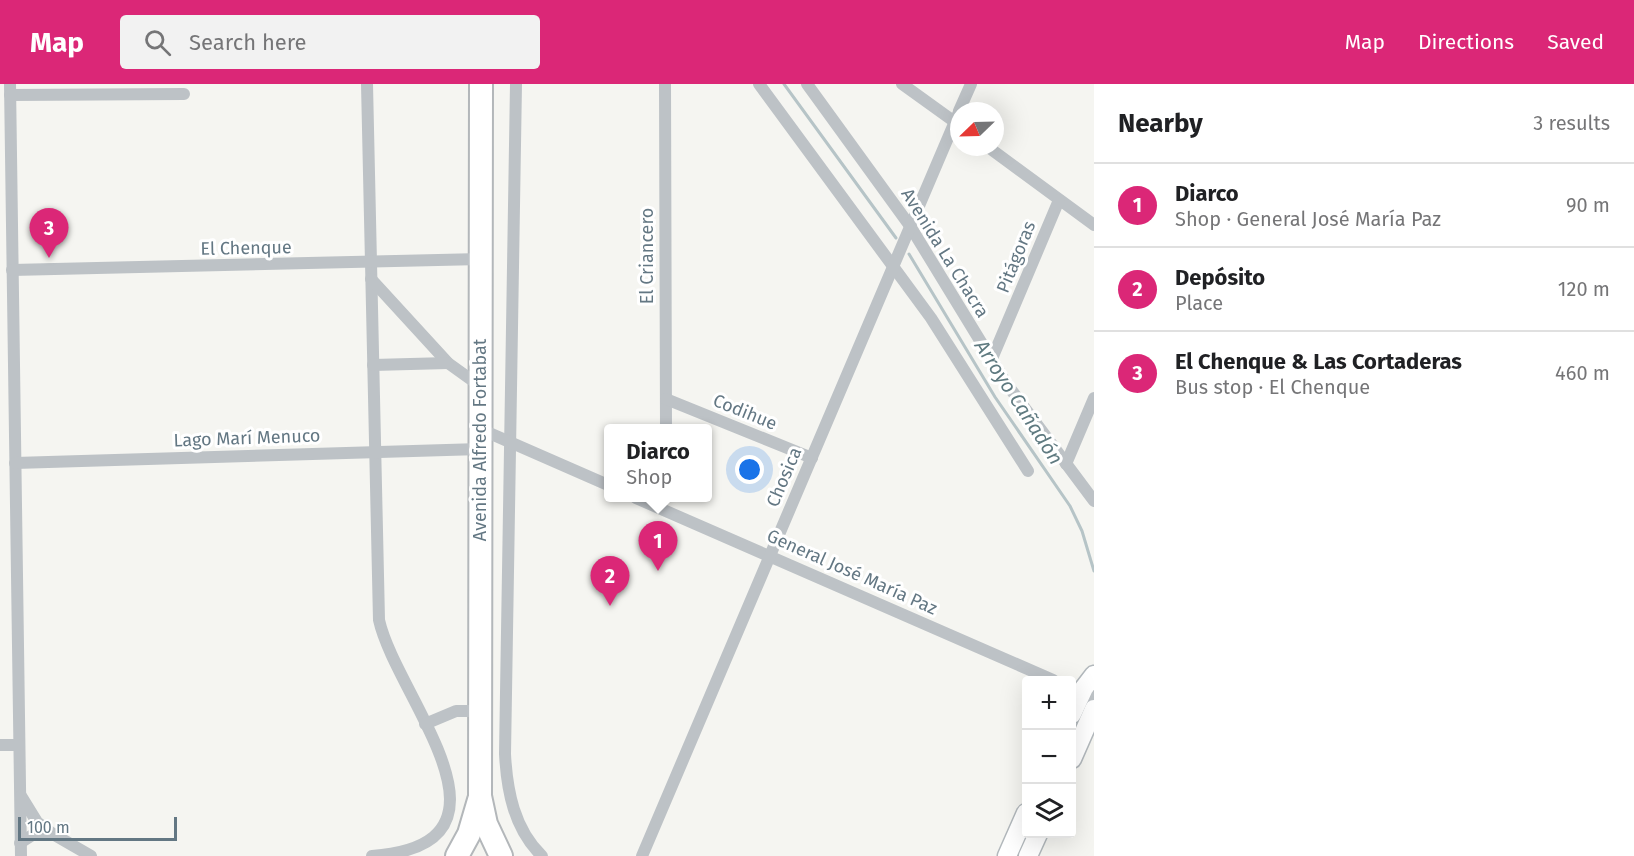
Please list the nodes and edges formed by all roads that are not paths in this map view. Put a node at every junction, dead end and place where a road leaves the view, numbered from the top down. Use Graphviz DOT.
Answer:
graph roads {
  1 [pos="367,84"];
  2 [pos="481,84"];
  3 [pos="516,84"];
  4 [pos="665,84"];
  5 [pos="759,84"];
  6 [pos="807,84"];
  7 [pos="902,84"];
  8 [pos="971,84"];
  9 [pos="10,90"];
  10 [pos="184,94"];
  11 [pos="964,102"];
  12 [pos="950,113"];
  13 [pos="950,136"];
  14 [pos="1000,156"];
  15 [pos="1059,200"];
  16 [pos="1094,225"];
  17 [pos="910,226"];
  18 [pos="481,260"];
  19 [pos="371,262"];
  20 [pos="893,267"];
  21 [pos="12,270"];
  22 [pos="371,279"];
  23 [pos="991,361"];
  24 [pos="448,363"];
  25 [pos="373,365"];
  26 [pos="480,386"];
  27 [pos="1094,398"];
  28 [pos="666,399"];
  29 [pos="666,424"];
  30 [pos="480,439"];
  31 [pos="511,443"];
  32 [pos="376,452"];
  33 [pos="812,458"];
  34 [pos="15,463"];
  35 [pos="1066,464"];
  36 [pos="1028,471"];
  37 [pos="604,483"];
  38 [pos="1094,501"];
  39 [pos="666,504"];
  40 [pos="770,556"];
  41 [pos="1094,675"];
  42 [pos="1042,676"];
  43 [pos="1082,693"];
  44 [pos="1094,709"];
  45 [pos="480,711"];
  46 [pos="425,724"];
  47 [pos="0,745"];
  48 [pos="19,745"];
  49 [pos="1076,748"];
  50 [pos="20,794"];
  51 [pos="480,796"];
  52 [pos="1022,822"];
  53 [pos="53,834"];
  54 [pos="1036,838"];
  55 [pos="21,843"];
  56 [pos="21,856"];
  57 [pos="91,856"];
  58 [pos="372,856"];
  59 [pos="457,856"];
  60 [pos="501,856"];
  61 [pos="542,856"];
  62 [pos="642,856"];
  63 [pos="1007,856"];
  64 [pos="1028,856"];
  1 -- 19 [label="street"];
  2 -- 18 [label="highway, Avenida Alfredo Fortabat"];
  3 -- 31 [label="street"];
  4 -- 28 [label="street, El Criancero"];
  5 -- 20 [label="street"];
  6 -- 17 [label="street, Avenida La Chacra"];
  7 -- 12 [label="street"];
  8 -- 11 [label="street, Chosica"];
  9 -- 10 [label="street"];
  9 -- 21 [label="street"];
  13 -- 17 [label="street, Chosica"];
  14 -- 15 [label="street"];
  15 -- 16 [label="street"];
  15 -- 23 [label="street, Pitágoras"];
  17 -- 20 [label="street, Chosica"];
  17 -- 23 [label="street, Avenida La Chacra"];
  18 -- 19 [label="street, El Chenque"];
  18 -- 26 [label="highway, Avenida Alfredo Fortabat"];
  19 -- 21 [label="street, El Chenque"];
  19 -- 22 [label="street"];
  20 -- 33 [label="street, Chosica"];
  20 -- 36 [label="street"];
  21 -- 34 [label="street"];
  22 -- 24 [label="street"];
  22 -- 25 [label="street"];
  23 -- 35 [label="street, Avenida La Chacra"];
  24 -- 25 [label="street"];
  24 -- 26 [label="street"];
  25 -- 32 [label="street"];
  26 -- 30 [label="highway, Avenida Alfredo Fortabat"];
  27 -- 35 [label="street"];
  28 -- 29 [label="street, El Criancero"];
  28 -- 33 [label="street, Codihue"];
  30 -- 31 [label="street"];
  30 -- 32 [label="street, Lago Marí Menuco"];
  30 -- 45 [label="highway, Avenida Alfredo Fortabat"];
  31 -- 37 [label="street"];
  31 -- 61 [label="street"];
  32 -- 34 [label="street, Lago Marí Menuco"];
  32 -- 46 [label="street"];
  33 -- 40 [label="street, Chosica"];
  34 -- 48 [label="street"];
  35 -- 38 [label="street, Avenida La Chacra"];
  39 -- 40 [label="street, General José María Paz"];
  40 -- 42 [label="street, General José María Paz"];
  40 -- 62 [label="street, Chosica"];
  41 -- 43 [label="street"];
  44 -- 49 [label="street"];
  45 -- 46 [label="street"];
  45 -- 51 [label="highway, Avenida Alfredo Fortabat"];
  46 -- 58 [label="street"];
  47 -- 48 [label="street"];
  48 -- 50 [label="street"];
  50 -- 53 [label="street"];
  50 -- 55 [label="street"];
  51 -- 59 [label="highway, Avenida Alfredo Fortabat"];
  51 -- 60 [label="highway, Avenida Alfredo Fortabat"];
  52 -- 63 [label="street"];
  53 -- 55 [label="street"];
  53 -- 57 [label="street"];
  54 -- 64 [label="street"];
  55 -- 56 [label="street"];
}
